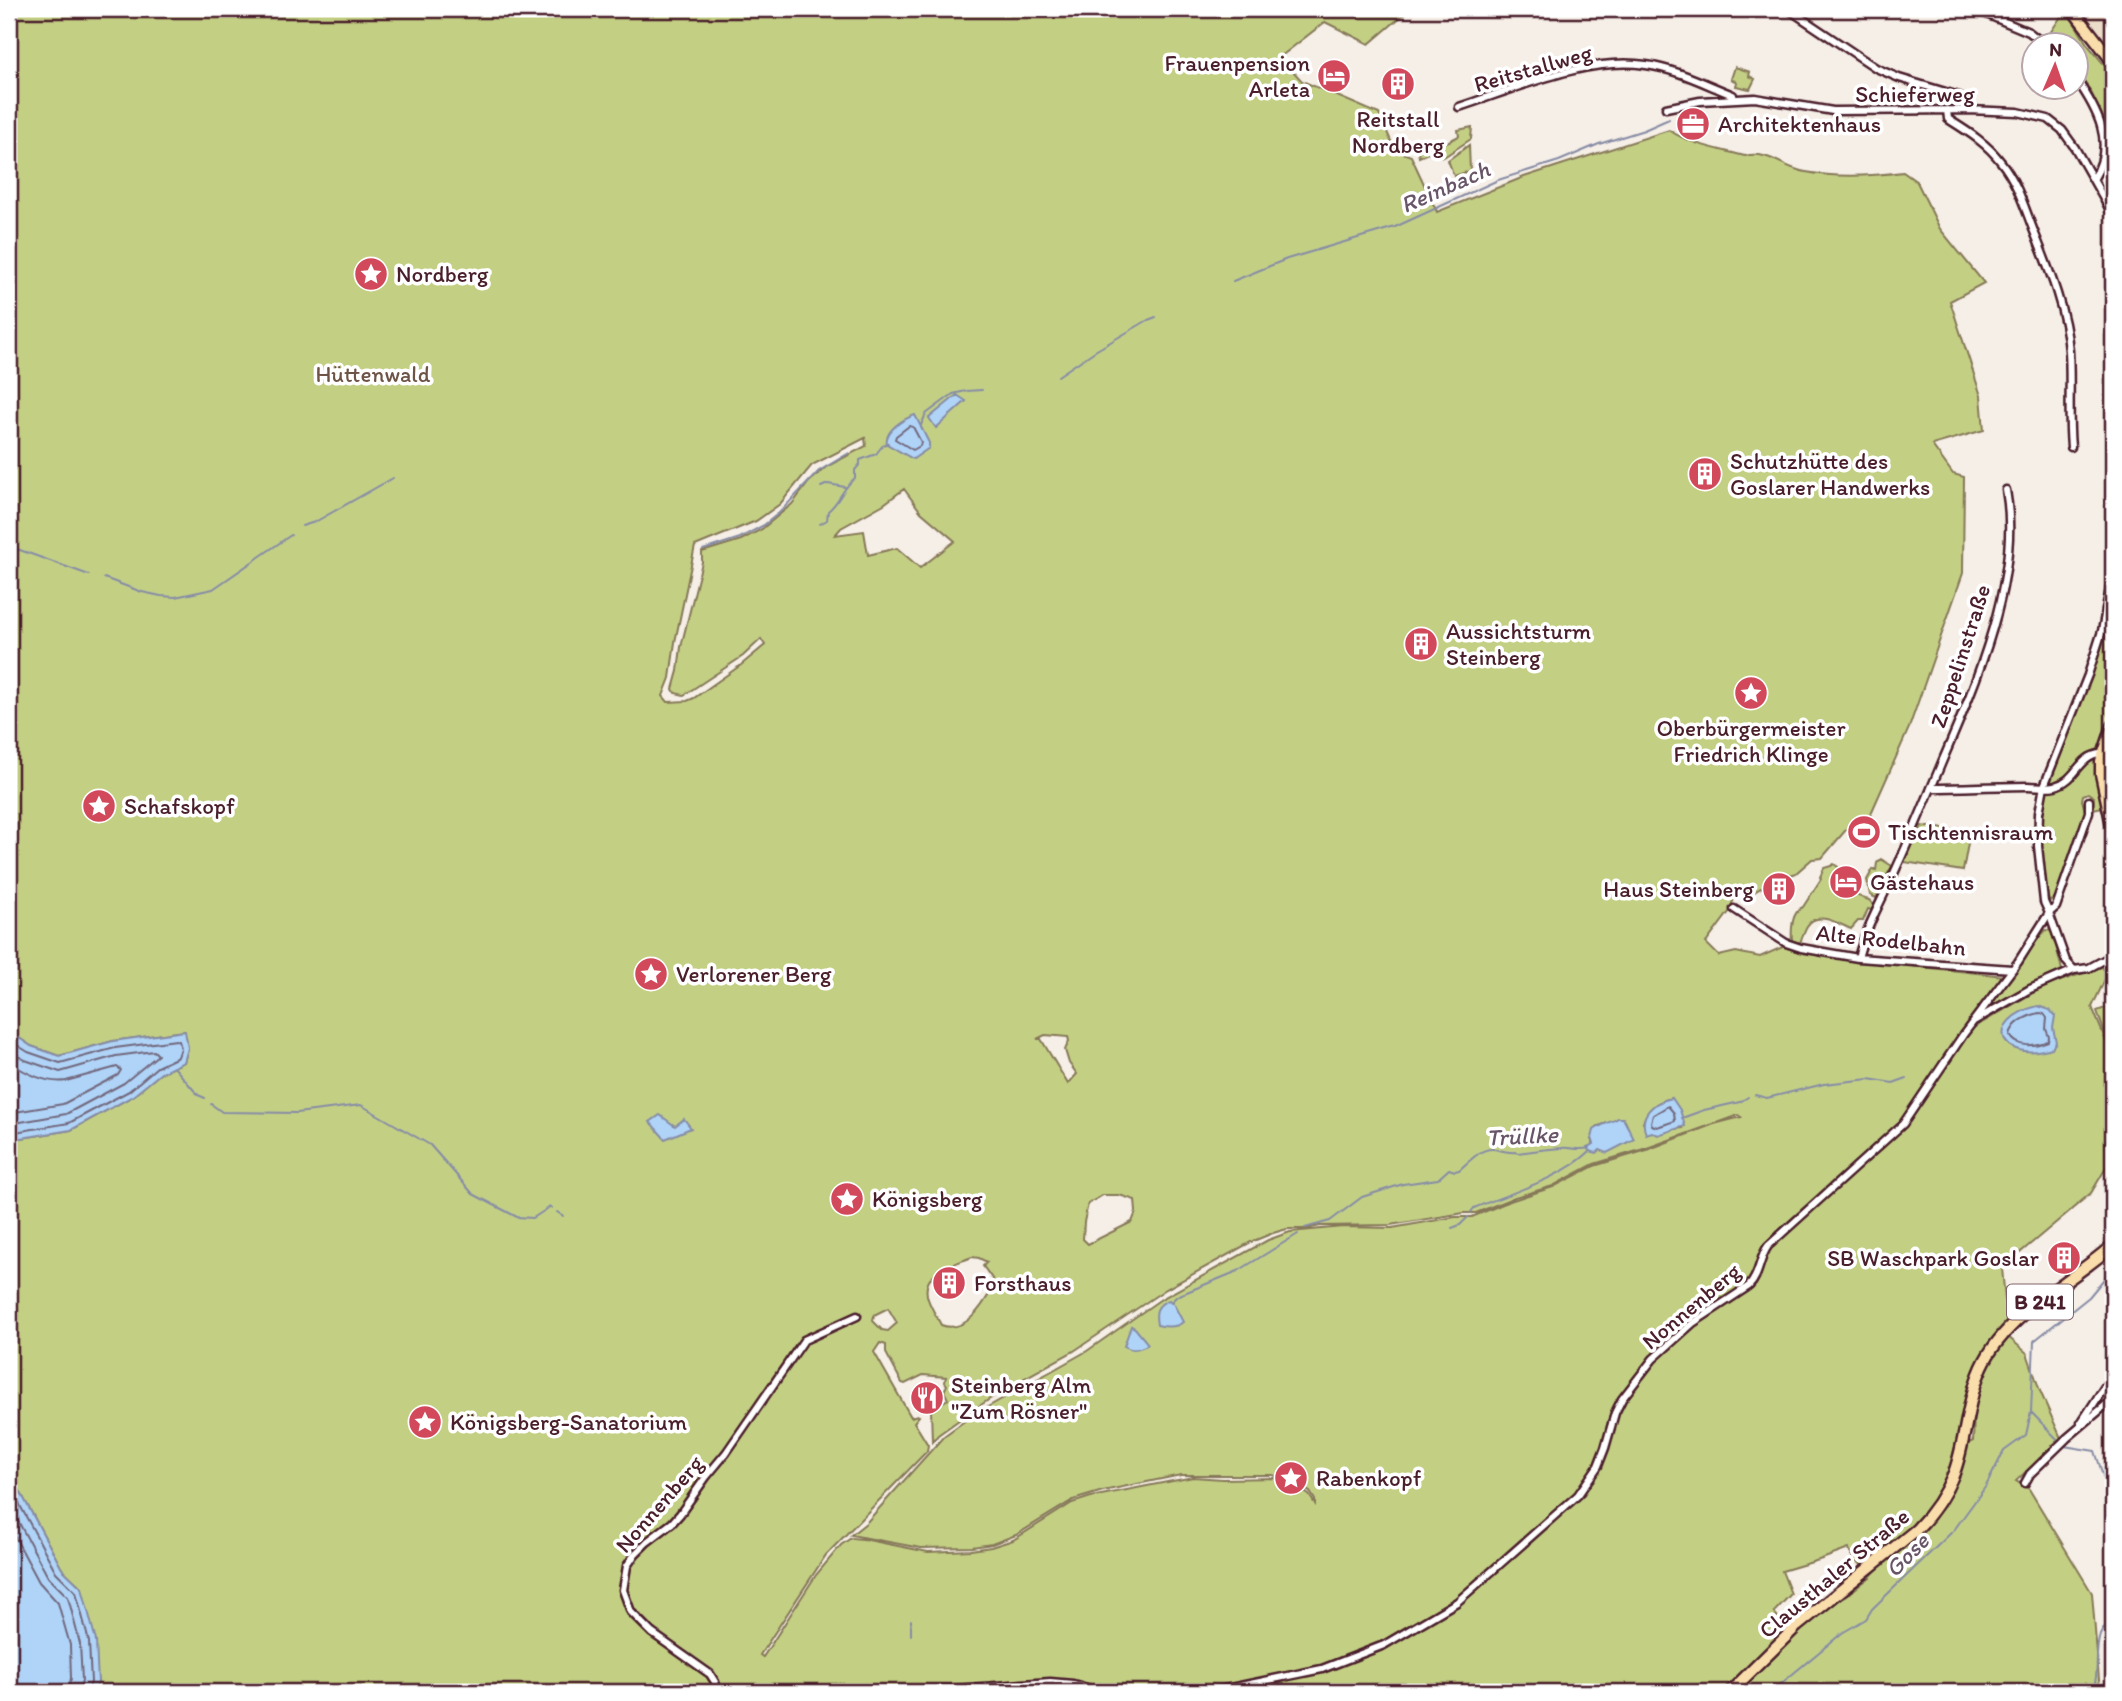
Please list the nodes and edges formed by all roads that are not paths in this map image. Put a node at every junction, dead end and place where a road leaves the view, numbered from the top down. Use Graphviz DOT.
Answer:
graph roads {
  1 [pos="1788,9"];
  2 [pos="1974,9"];
  3 [pos="2072,9"];
  4 [pos="2029,32"];
  5 [pos="2113,62"];
  6 [pos="1734,99"];
  7 [pos="2090,101"];
  8 [pos="1459,107"];
  9 [pos="1666,108"];
  10 [pos="1947,110"];
  11 [pos="1968,110"];
  12 [pos="2094,178"];
  13 [pos="2113,215"];
  14 [pos="2071,447"];
  15 [pos="2006,490"];
  16 [pos="2113,572"];
  17 [pos="2113,726"];
  18 [pos="2109,753"];
  19 [pos="2043,786"];
  20 [pos="1931,788"];
  21 [pos="2089,801"];
  22 [pos="2113,830"];
  23 [pos="1734,909"];
  24 [pos="2049,913"];
  25 [pos="2113,955"];
  26 [pos="1857,958"];
  27 [pos="2012,969"];
  28 [pos="2074,970"];
  29 [pos="1971,1023"];
  30 [pos="2113,1245"];
  31 [pos="857,1316"];
  32 [pos="2113,1374"];
  33 [pos="2113,1399"];
  34 [pos="2076,1431"];
  35 [pos="2025,1483"];
  36 [pos="718,1692"];
  37 [pos="916,1692"];
  38 [pos="1101,1692"];
  39 [pos="1211,1692"];
  40 [pos="1730,1692"];
  1 -- 11 [label="street"];
  2 -- 4 [label="street"];
  3 -- 5 [label="main road"];
  6 -- 8 [label="street, Reitstallweg"];
  6 -- 9 [label="street, Schieferweg"];
  6 -- 10 [label="street, Schieferweg"];
  7 -- 12 [label="street"];
  10 -- 11 [label="street, Schieferweg"];
  10 -- 14 [label="street"];
  11 -- 12 [label="street, Schieferweg"];
  12 -- 13 [label="street, Schieferweg"];
  15 -- 20 [label="street, Zeppelinstraße"];
  16 -- 19 [label="street"];
  17 -- 18 [label="main road"];
  18 -- 19 [label="street"];
  18 -- 22 [label="main road"];
  19 -- 20 [label="street"];
  19 -- 24 [label="street"];
  20 -- 26 [label="street, Zeppelinstraße"];
  21 -- 24 [label="street"];
  23 -- 26 [label="street, Alte Rodelbahn"];
  24 -- 27 [label="street"];
  24 -- 28 [label="street"];
  25 -- 28 [label="street, Nonnenberg"];
  26 -- 27 [label="street, Alte Rodelbahn"];
  27 -- 29 [label="street"];
  28 -- 29 [label="street, Nonnenberg"];
  29 -- 39 [label="street, Nonnenberg"];
  30 -- 40 [label="main road, Clausthaler Straße / B 241"];
  31 -- 36 [label="street, Nonnenberg"];
  32 -- 34 [label="street"];
  33 -- 34 [label="street"];
  34 -- 35 [label="street"];
  37 -- 38 [label="street"];
}
